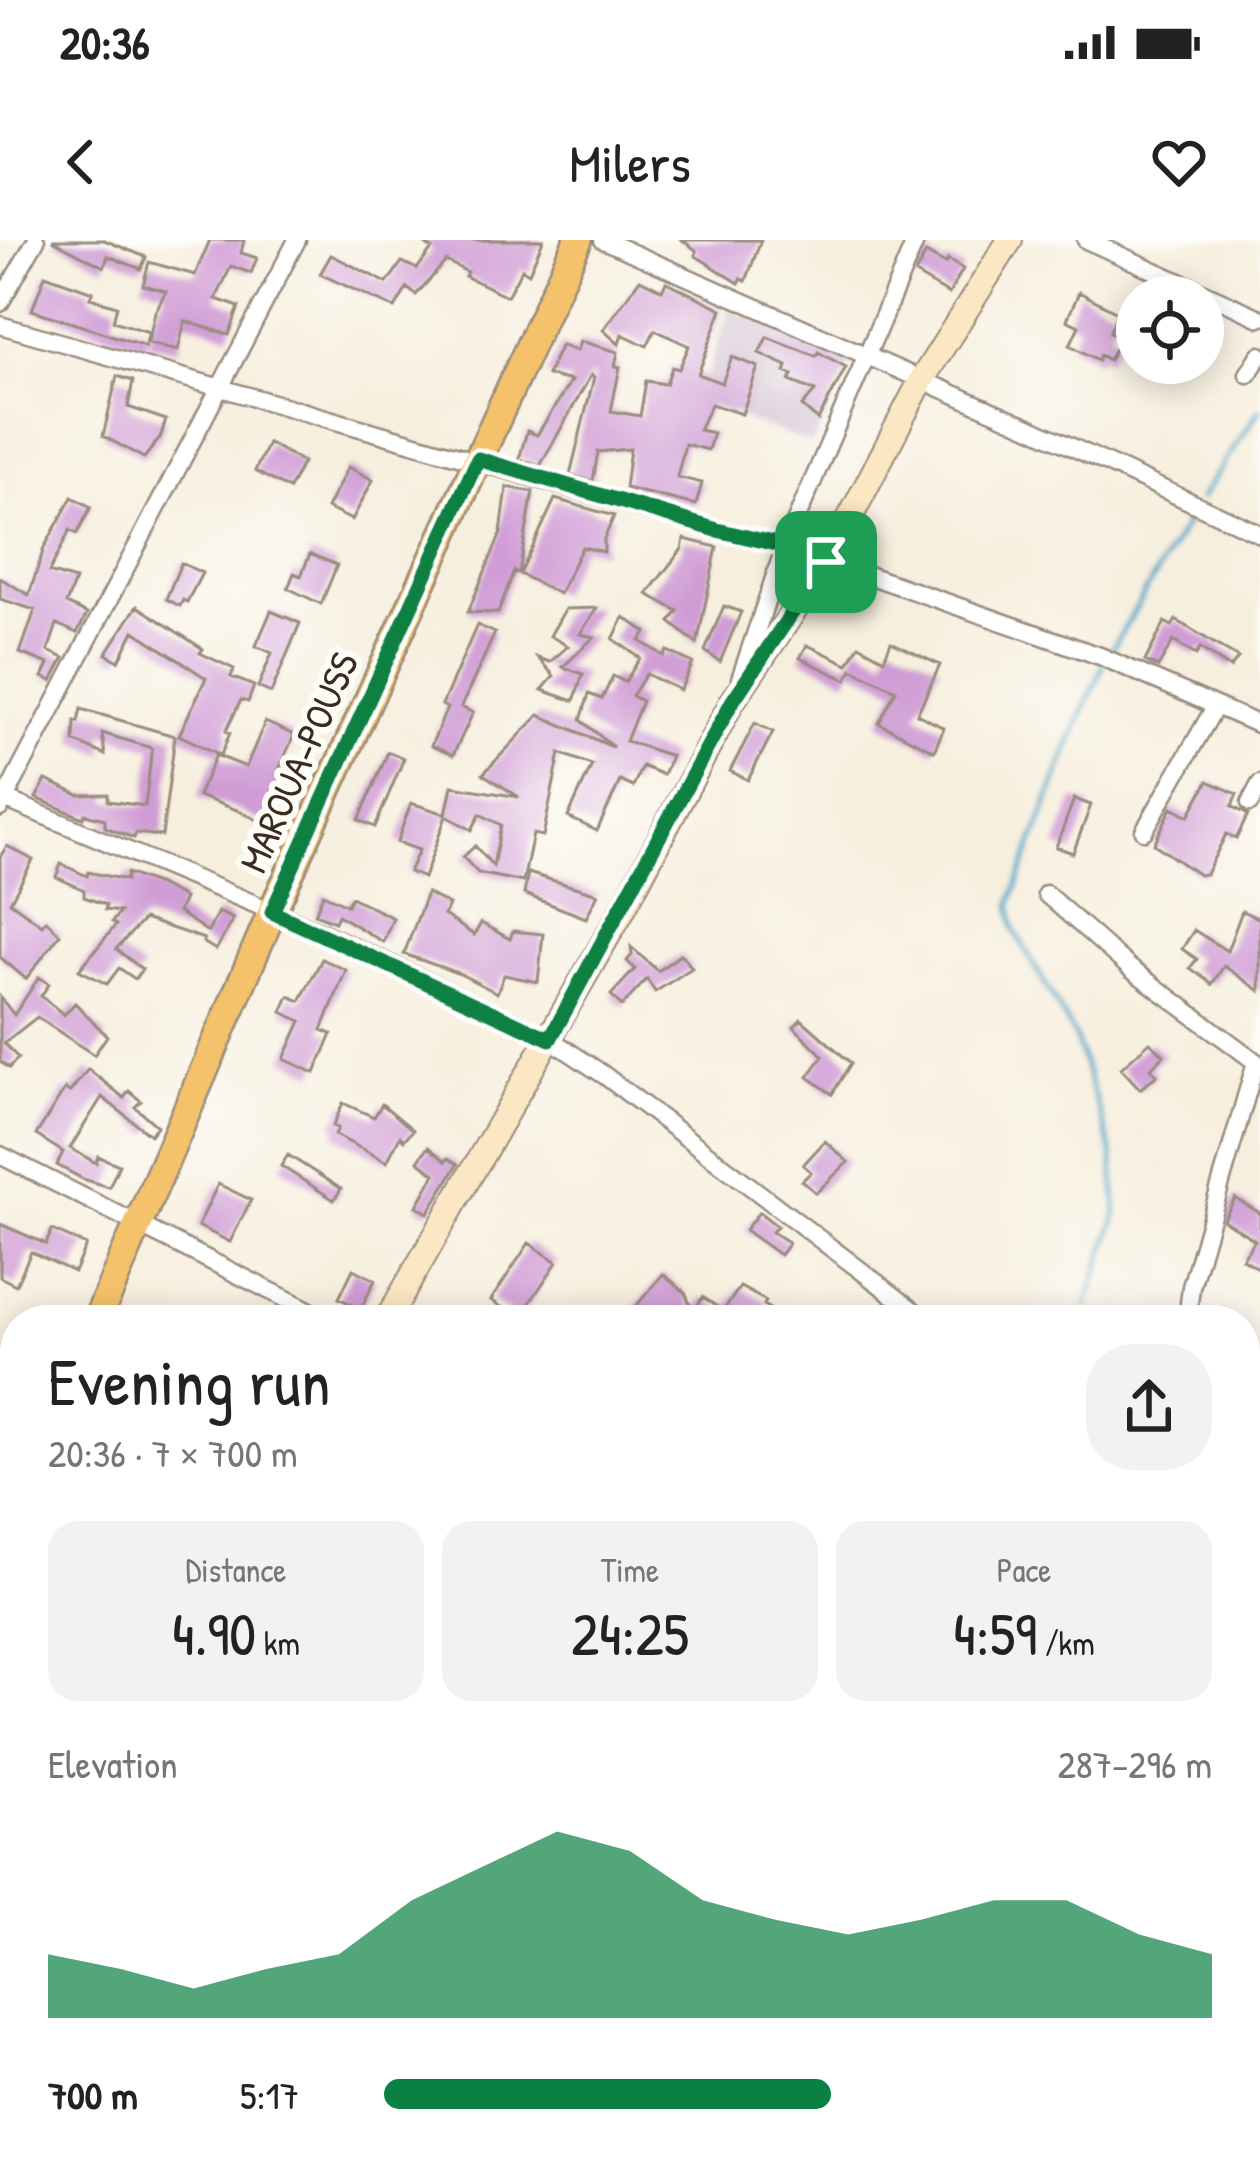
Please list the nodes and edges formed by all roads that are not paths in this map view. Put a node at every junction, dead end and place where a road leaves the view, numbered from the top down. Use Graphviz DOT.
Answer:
graph roads {
  1 [pos="36,240"];
  2 [pos="297,240"];
  3 [pos="578,240"];
  4 [pos="603,240"];
  5 [pos="916,240"];
  6 [pos="1010,240"];
  7 [pos="1086,240"];
  8 [pos="0,303"];
  9 [pos="1260,318"];
  10 [pos="0,325"];
  11 [pos="1260,355"];
  12 [pos="867,357"];
  13 [pos="1248,374"];
  14 [pos="921,381"];
  15 [pos="223,388"];
  16 [pos="478,459"];
  17 [pos="1260,534"];
  18 [pos="785,546"];
  19 [pos="826,562"];
  20 [pos="732,702"];
  21 [pos="1214,707"];
  22 [pos="1260,725"];
  23 [pos="1260,784"];
  24 [pos="2,802"];
  25 [pos="1250,803"];
  26 [pos="1144,831"];
  27 [pos="1046,894"];
  28 [pos="272,912"];
  29 [pos="550,1039"];
  30 [pos="1258,1056"];
  31 [pos="1242,1121"];
  32 [pos="1260,1137"];
  33 [pos="0,1155"];
  34 [pos="139,1223"];
  35 [pos="103,1305"];
  36 [pos="299,1305"];
  37 [pos="396,1305"];
  38 [pos="906,1305"];
  39 [pos="1189,1305"];
  1 -- 8 [label="street"];
  2 -- 15 [label="street"];
  3 -- 16 [label="main road, MAROUA-POUSS"];
  4 -- 12 [label="street"];
  5 -- 12 [label="street"];
  6 -- 14 [label="main road"];
  7 -- 9 [label="street"];
  10 -- 15 [label="street"];
  11 -- 13 [label="street"];
  12 -- 14 [label="street"];
  12 -- 18 [label="street"];
  14 -- 17 [label="street"];
  14 -- 19 [label="main road"];
  15 -- 16 [label="street"];
  15 -- 24 [label="street"];
  16 -- 18 [label="street"];
  16 -- 28 [label="main road, MAROUA-POUSS"];
  18 -- 19 [label="street"];
  18 -- 20 [label="street"];
  19 -- 20 [label="main road"];
  19 -- 21 [label="street"];
  20 -- 29 [label="main road"];
  21 -- 22 [label="street"];
  21 -- 26 [label="street"];
  23 -- 25 [label="street"];
  24 -- 28 [label="street"];
  27 -- 30 [label="street"];
  28 -- 29 [label="street"];
  28 -- 34 [label="main road, MAROUA-POUSS"];
  29 -- 37 [label="main road"];
  29 -- 38 [label="street"];
  30 -- 31 [label="street"];
  31 -- 32 [label="street"];
  31 -- 39 [label="street"];
  33 -- 34 [label="street"];
  34 -- 35 [label="main road, MAROUA-POUSS"];
  34 -- 36 [label="street"];
}
